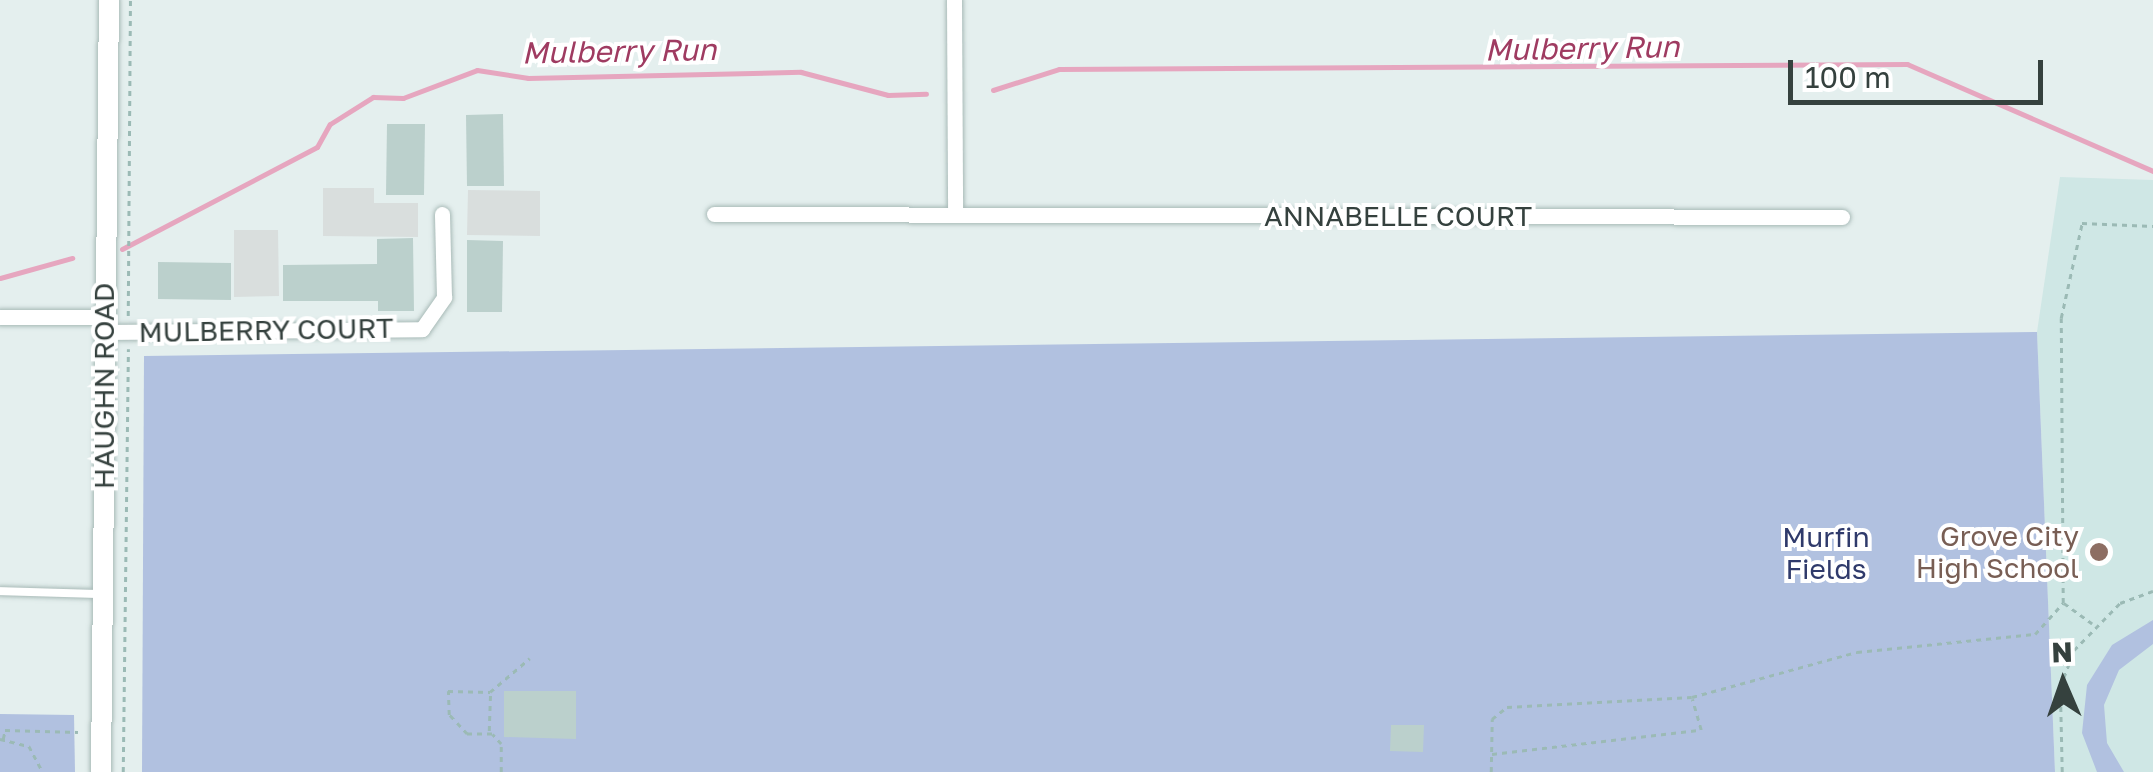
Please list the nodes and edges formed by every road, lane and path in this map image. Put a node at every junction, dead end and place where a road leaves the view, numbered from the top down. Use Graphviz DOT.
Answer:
graph roads {
  1 [pos="109,0"];
  2 [pos="130,0"];
  3 [pos="954,0"];
  4 [pos="442,214"];
  5 [pos="714,214"];
  6 [pos="955,215"];
  7 [pos="1842,216"];
  8 [pos="2153,226"];
  9 [pos="0,317"];
  10 [pos="105,325"];
  11 [pos="128,332"];
  12 [pos="2153,590"];
  13 [pos="0,592"];
  14 [pos="102,594"];
  15 [pos="2063,604"];
  16 [pos="2092,624"];
  17 [pos="530,658"];
  18 [pos="490,692"];
  19 [pos="1692,697"];
  20 [pos="78,732"];
  21 [pos="490,734"];
  22 [pos="1,739"];
  23 [pos="1492,754"];
  24 [pos="43,772"];
  25 [pos="101,772"];
  26 [pos="124,772"];
  27 [pos="501,772"];
  28 [pos="1491,772"];
  29 [pos="2062,772"];
  1 -- 10 [label="street, HAUGHN ROAD"];
  2 -- 11 [label="path"];
  3 -- 6 [label="street"];
  4 -- 11 [label="street, MULBERRY COURT"];
  5 -- 6 [label="street, ANNABELLE COURT"];
  6 -- 7 [label="street, ANNABELLE COURT"];
  8 -- 15 [label="path"];
  9 -- 10 [label="street, MULBERRY COURT"];
  10 -- 11 [label="street, MULBERRY COURT"];
  10 -- 14 [label="street, HAUGHN ROAD"];
  11 -- 26 [label="path"];
  12 -- 16 [label="path"];
  13 -- 14 [label="lane"];
  14 -- 25 [label="street, HAUGHN ROAD"];
  15 -- 16 [label="path"];
  15 -- 19 [label="path"];
  16 -- 29 [label="path"];
  17 -- 18 [label="path"];
  18 -- 21 [label="path"];
  18 -- 21 [label="path"];
  19 -- 23 [label="path"];
  19 -- 23 [label="path"];
  20 -- 22 [label="path"];
  21 -- 27 [label="path"];
  22 -- 24 [label="path"];
  23 -- 28 [label="path"];
}
